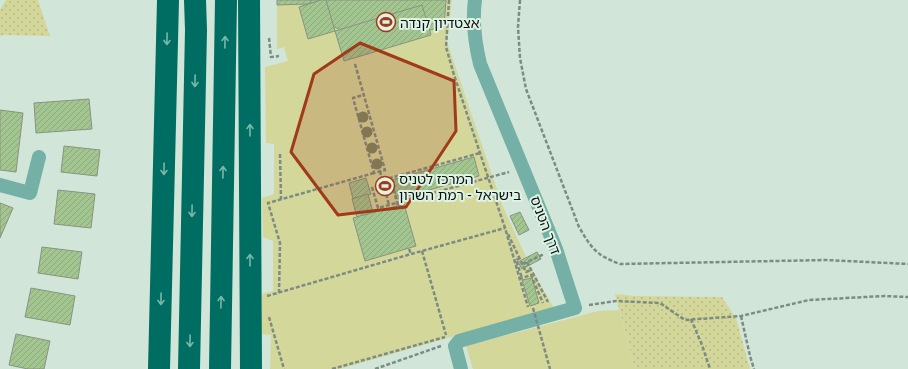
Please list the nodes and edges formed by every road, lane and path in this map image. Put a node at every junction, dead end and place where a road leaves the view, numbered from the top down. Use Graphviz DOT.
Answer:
graph roads {
  1 [pos="168,0"];
  2 [pos="195,0"];
  3 [pos="226,0"];
  4 [pos="249,0"];
  5 [pos="450,0"];
  6 [pos="475,0"];
  7 [pos="520,0"];
  8 [pos="355,64"];
  9 [pos="364,95"];
  10 [pos="480,152"];
  11 [pos="280,154"];
  12 [pos="38,157"];
  13 [pos="380,171"];
  14 [pos="374,173"];
  15 [pos="496,175"];
  16 [pos="390,178"];
  17 [pos="488,178"];
  18 [pos="383,180"];
  19 [pos="0,185"];
  20 [pos="372,187"];
  21 [pos="281,199"];
  22 [pos="396,200"];
  23 [pos="402,204"];
  24 [pos="390,205"];
  25 [pos="398,206"];
  26 [pos="505,228"];
  27 [pos="409,248"];
  28 [pos="556,249"];
  29 [pos="422,251"];
  30 [pos="411,254"];
  31 [pos="520,258"];
  32 [pos="527,262"];
  33 [pos="523,264"];
  34 [pos="908,264"];
  35 [pos="531,270"];
  36 [pos="521,278"];
  37 [pos="279,293"];
  38 [pos="265,297"];
  39 [pos="908,297"];
  40 [pos="542,301"];
  41 [pos="533,308"];
  42 [pos="552,308"];
  43 [pos="574,308"];
  44 [pos="268,310"];
  45 [pos="530,314"];
  46 [pos="741,316"];
  47 [pos="691,320"];
  48 [pos="445,330"];
  49 [pos="459,342"];
  50 [pos="159,369"];
  51 [pos="189,369"];
  52 [pos="220,369"];
  53 [pos="251,369"];
  54 [pos="284,369"];
  55 [pos="375,369"];
  56 [pos="461,369"];
  57 [pos="550,369"];
  58 [pos="710,369"];
  59 [pos="754,369"];
  1 -- 50 [label="highway, one-way"];
  2 -- 51 [label="highway, one-way"];
  52 -- 3 [label="highway, one-way"];
  53 -- 4 [label="highway, one-way"];
  5 -- 10 [label="path"];
  6 -- 28 [label="street, דרך הטניס"];
  7 -- 34 [label="path"];
  8 -- 9 [label="path"];
  9 -- 13 [label="path"];
  9 -- 14 [label="path"];
  10 -- 16 [label="path"];
  10 -- 17 [label="path"];
  11 -- 21 [label="path"];
  12 -- 19 [label="street"];
  13 -- 14 [label="path"];
  13 -- 18 [label="path"];
  14 -- 21 [label="path"];
  15 -- 17 [label="path"];
  16 -- 18 [label="path"];
  16 -- 22 [label="path"];
  17 -- 24 [label="path"];
  17 -- 26 [label="path"];
  18 -- 24 [label="path"];
  20 -- 24 [label="path"];
  21 -- 37 [label="path"];
  22 -- 23 [label="path, bridge"];
  22 -- 25 [label="path, bridge"];
  26 -- 29 [label="path"];
  26 -- 31 [label="path"];
  26 -- 36 [label="path"];
  27 -- 30 [label="path"];
  28 -- 32 [label="path"];
  28 -- 43 [label="street, דרך הטניס"];
  29 -- 30 [label="path"];
  29 -- 48 [label="path"];
  30 -- 37 [label="path"];
  31 -- 33 [label="path"];
  31 -- 36 [label="path"];
  32 -- 33 [label="path"];
  32 -- 35 [label="path"];
  33 -- 35 [label="path"];
  35 -- 42 [label="path"];
  36 -- 40 [label="path"];
  36 -- 45 [label="path"];
  37 -- 38 [label="path"];
  39 -- 46 [label="path"];
  41 -- 57 [label="path, bridge"];
  43 -- 47 [label="path"];
  43 -- 49 [label="street"];
  44 -- 54 [label="path"];
  46 -- 47 [label="path"];
  46 -- 59 [label="path"];
  47 -- 58 [label="path"];
  49 -- 55 [label="path"];
  49 -- 56 [label="street"];
}
